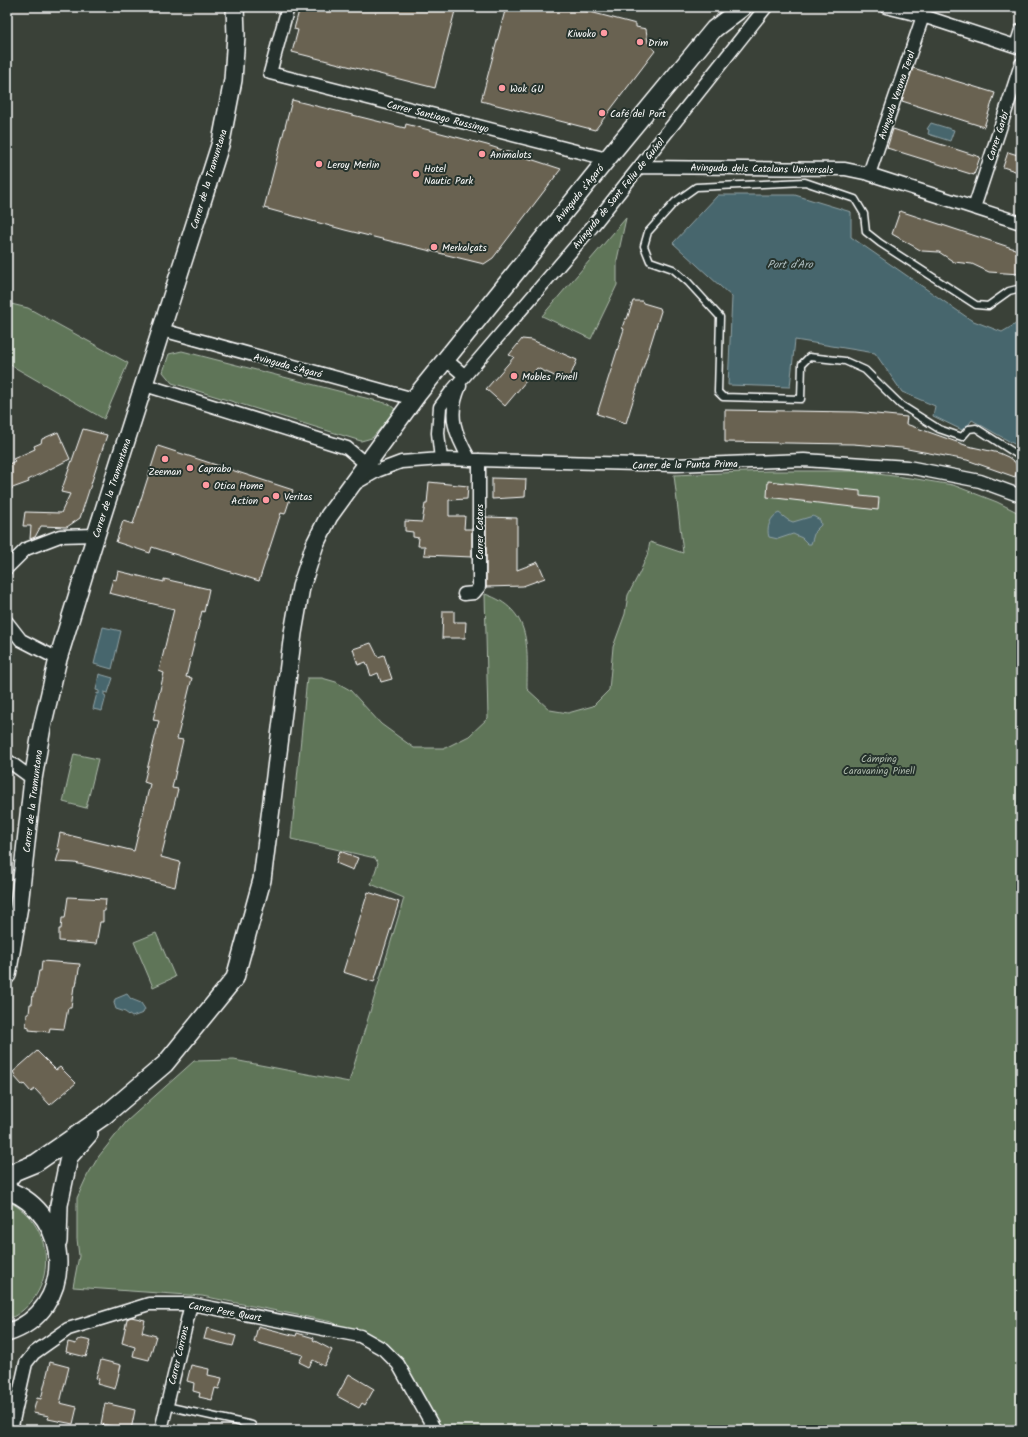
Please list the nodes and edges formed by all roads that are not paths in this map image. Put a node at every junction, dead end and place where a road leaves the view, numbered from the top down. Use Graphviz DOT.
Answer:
graph roads {
  1 [pos="235,7"];
  2 [pos="288,7"];
  3 [pos="723,7"];
  4 [pos="744,7"];
  5 [pos="766,7"];
  6 [pos="886,7"];
  7 [pos="923,16"];
  8 [pos="714,29"];
  9 [pos="1021,30"];
  10 [pos="1019,47"];
  11 [pos="1021,64"];
  12 [pos="607,159"];
  13 [pos="640,167"];
  14 [pos="869,174"];
  15 [pos="974,208"];
  16 [pos="1021,223"];
  17 [pos="1021,288"];
  18 [pos="162,330"];
  19 [pos="445,359"];
  20 [pos="464,375"];
  21 [pos="145,385"];
  22 [pos="414,399"];
  23 [pos="1021,457"];
  24 [pos="442,459"];
  25 [pos="474,460"];
  26 [pos="366,464"];
  27 [pos="350,486"];
  28 [pos="1021,496"];
  29 [pos="96,535"];
  30 [pos="7,568"];
  31 [pos="464,594"];
  32 [pos="7,622"];
  33 [pos="58,659"];
  34 [pos="7,760"];
  35 [pos="33,779"];
  36 [pos="7,975"];
  37 [pos="104,1116"];
  38 [pos="7,1160"];
  39 [pos="36,1163"];
  40 [pos="7,1181"];
  41 [pos="7,1190"];
  42 [pos="57,1248"];
  43 [pos="191,1304"];
  44 [pos="7,1333"];
  45 [pos="166,1406"];
  46 [pos="252,1424"];
  47 [pos="11,1430"];
  48 [pos="161,1430"];
  49 [pos="435,1430"];
  1 -- 18 [label="main road, Carrer de la Tramuntana"];
  2 -- 12 [label="street, Carrer Santiago Russinyo"];
  3 -- 8 [label="main road"];
  4 -- 8 [label="main road"];
  5 -- 13 [label="street, Avinguda de Sant Feliu de Guíxol"];
  6 -- 7 [label="street"];
  7 -- 10 [label="street"];
  7 -- 14 [label="street, Avinguda Verona Terol"];
  8 -- 12 [label="main road, Avinguda s'Agaró"];
  9 -- 10 [label="street"];
  11 -- 15 [label="street, Carrer Garbí"];
  12 -- 19 [label="main road, Avinguda s'Agaró"];
  13 -- 14 [label="street, Avinguda dels Catalans Universals"];
  13 -- 20 [label="street, Avinguda de Sant Feliu de Guíxol"];
  14 -- 15 [label="street, Avinguda dels Catalans Universals"];
  15 -- 16 [label="street, Avinguda dels Catalans Universals"];
  17 -- 23 [label="lane"];
  18 -- 21 [label="main road, Carrer de la Tramuntana"];
  18 -- 22 [label="street, Avinguda s'Agaró"];
  19 -- 20 [label="street"];
  19 -- 22 [label="main road, Avinguda s'Agaró"];
  20 -- 24 [label="street, Avinguda de Sant Feliu de Guíxol"];
  20 -- 25 [label="street, Avinguda de Sant Feliu de Guíxol"];
  21 -- 26 [label="street"];
  21 -- 29 [label="main road, Carrer de la Tramuntana"];
  22 -- 26 [label="main road, Avinguda s'Agaró"];
  24 -- 25 [label="street, Carrer de la Punta Prima"];
  24 -- 27 [label="street, Carrer de la Punta Prima"];
  25 -- 28 [label="street, Carrer de la Punta Prima"];
  25 -- 31 [label="street, Carrer Catars"];
  26 -- 27 [label="main road, Avinguda s'Agaró"];
  27 -- 37 [label="main road, Avinguda s'Agaró"];
  29 -- 30 [label="street"];
  29 -- 33 [label="main road, Carrer de la Tramuntana"];
  32 -- 33 [label="street"];
  33 -- 35 [label="main road, Carrer de la Tramuntana"];
  34 -- 35 [label="street"];
  35 -- 36 [label="main road, Carrer de la Tramuntana"];
  37 -- 39 [label="main road"];
  37 -- 42 [label="main road"];
  38 -- 39 [label="main road"];
  39 -- 40 [label="main road"];
  41 -- 42 [label="main road"];
  42 -- 44 [label="main road"];
  43 -- 45 [label="street, Carrer Corrons"];
  43 -- 47 [label="street, Carrer Pere Quart"];
  43 -- 49 [label="street, Carrer Pere Quart"];
  45 -- 46 [label="lane"];
  45 -- 48 [label="street, Carrer Corrons"];
}
